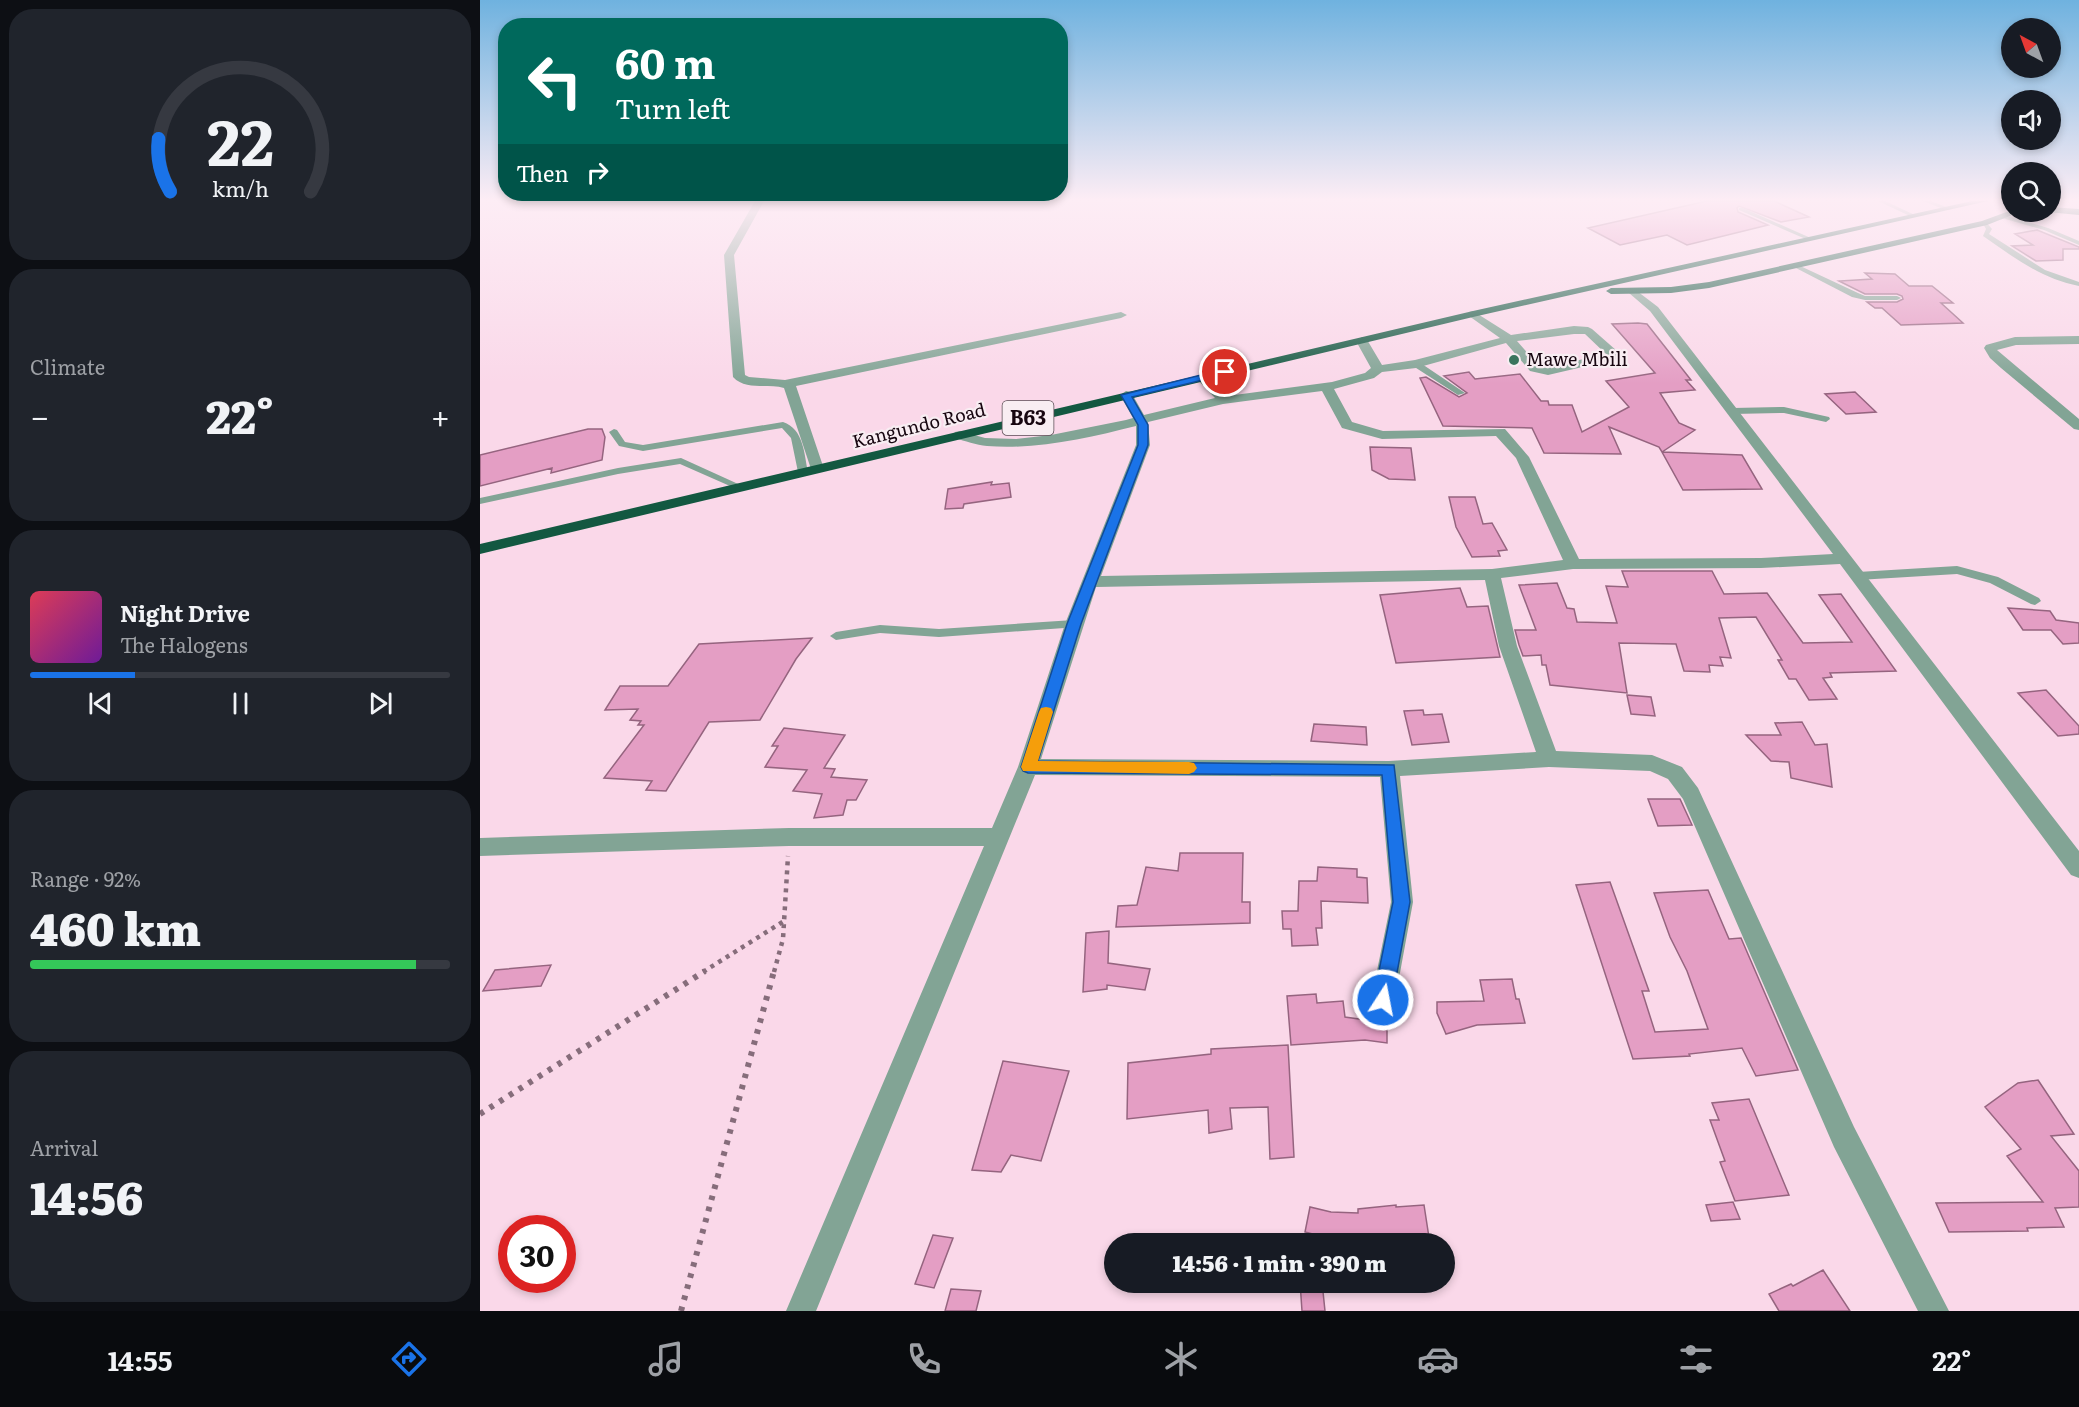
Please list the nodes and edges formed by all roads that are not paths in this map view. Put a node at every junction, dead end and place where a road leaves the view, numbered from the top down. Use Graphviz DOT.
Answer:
graph roads {
  1 [pos="730,262"];
  2 [pos="1709,262"];
  3 [pos="1811,262"];
  4 [pos="2029,262"];
  5 [pos="1796,266"];
  6 [pos="2079,284"];
  7 [pos="1577,291"];
  8 [pos="1632,291"];
  9 [pos="1897,298"];
  10 [pos="1473,314"];
  11 [pos="1121,315"];
  12 [pos="1509,339"];
  13 [pos="2079,340"];
  14 [pos="1362,341"];
  15 [pos="1416,364"];
  16 [pos="1378,369"];
  17 [pos="1202,378"];
  18 [pos="785,384"];
  19 [pos="1326,386"];
  20 [pos="1461,393"];
  21 [pos="1126,395"];
  22 [pos="1224,400"];
  23 [pos="1733,411"];
  24 [pos="1826,419"];
  25 [pos="1141,421"];
  26 [pos="2079,426"];
  27 [pos="614,432"];
  28 [pos="960,435"];
  29 [pos="810,471"];
  30 [pos="742,488"];
  31 [pos="480,501"];
  32 [pos="480,549"];
  33 [pos="1845,558"];
  34 [pos="1573,564"];
  35 [pos="1492,574"];
  36 [pos="1858,576"];
  37 [pos="1091,582"];
  38 [pos="2035,601"];
  39 [pos="1074,624"];
  40 [pos="836,636"];
  41 [pos="1549,759"];
  42 [pos="1028,767"];
  43 [pos="1389,769"];
  44 [pos="999,837"];
  45 [pos="480,847"];
  46 [pos="2079,868"];
  47 [pos="1383,1000"];
  48 [pos="801,1311"];
  49 [pos="1934,1311"];
  1 -- 18 [label="street"];
  2 -- 7 [label="highway, Kangundo Road / B63"];
  3 -- 5 [label="highway, Kangundo Road / B63"];
  4 -- 6 [label="lane"];
  5 -- 8 [label="highway, Kangundo Road / B63"];
  5 -- 9 [label="lane"];
  7 -- 8 [label="highway, Kangundo Road / B63"];
  7 -- 10 [label="highway, Kangundo Road / B63"];
  8 -- 23 [label="street"];
  10 -- 12 [label="street"];
  10 -- 14 [label="highway, Kangundo Road / B63"];
  11 -- 18 [label="street"];
  12 -- 12 [label="street"];
  12 -- 15 [label="street"];
  13 -- 26 [label="street"];
  14 -- 16 [label="street"];
  14 -- 17 [label="highway, Kangundo Road / B63"];
  15 -- 16 [label="street"];
  15 -- 20 [label="lane"];
  16 -- 19 [label="street"];
  17 -- 21 [label="highway, Kangundo Road / B63"];
  17 -- 22 [label="street"];
  18 -- 29 [label="street"];
  19 -- 22 [label="street"];
  19 -- 34 [label="street"];
  21 -- 25 [label="street"];
  21 -- 28 [label="highway, Kangundo Road / B63"];
  22 -- 25 [label="street"];
  23 -- 24 [label="lane"];
  23 -- 33 [label="street"];
  25 -- 28 [label="street"];
  25 -- 37 [label="street"];
  27 -- 29 [label="lane"];
  28 -- 29 [label="highway, Kangundo Road / B63"];
  29 -- 30 [label="highway, Kangundo Road / B63"];
  30 -- 31 [label="lane"];
  30 -- 32 [label="highway, Kangundo Road / B63"];
  33 -- 34 [label="street"];
  33 -- 36 [label="street"];
  34 -- 35 [label="street"];
  35 -- 37 [label="street"];
  35 -- 41 [label="street"];
  36 -- 38 [label="lane"];
  36 -- 46 [label="street"];
  37 -- 39 [label="street"];
  39 -- 40 [label="lane"];
  39 -- 42 [label="street"];
  41 -- 43 [label="street"];
  41 -- 49 [label="street"];
  42 -- 43 [label="street"];
  42 -- 44 [label="street"];
  43 -- 47 [label="street"];
  44 -- 45 [label="street"];
  44 -- 48 [label="street"];
}
